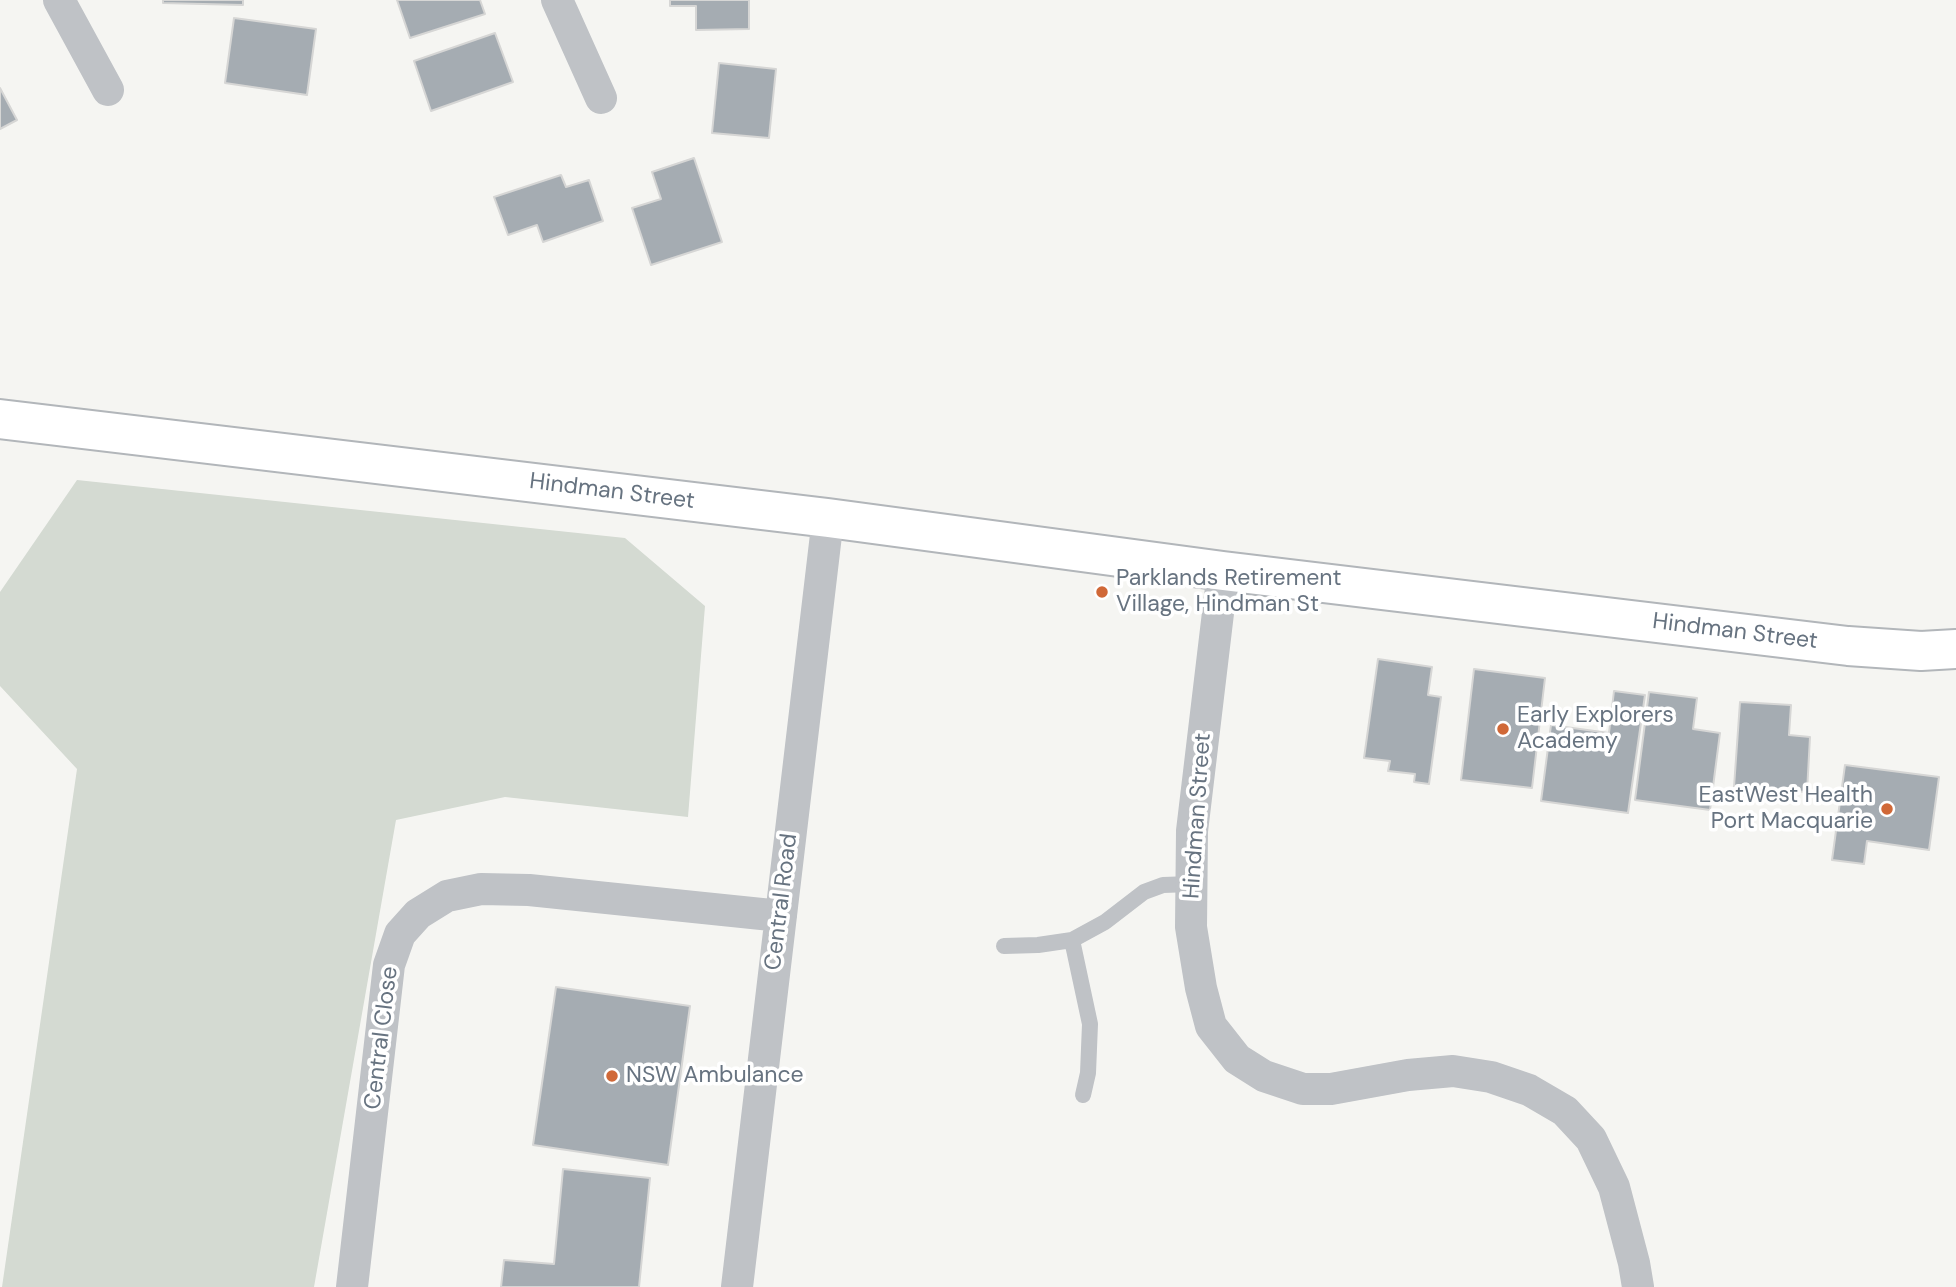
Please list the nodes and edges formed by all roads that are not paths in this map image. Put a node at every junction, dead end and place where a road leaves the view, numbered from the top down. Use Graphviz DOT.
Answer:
graph roads {
  1 [pos="59,0"];
  2 [pos="557,0"];
  3 [pos="108,90"];
  4 [pos="601,98"];
  5 [pos="0,419"];
  6 [pos="828,517"];
  7 [pos="1223,570"];
  8 [pos="1956,649"];
  9 [pos="1191,884"];
  10 [pos="781,916"];
  11 [pos="1072,940"];
  12 [pos="1004,946"];
  13 [pos="1083,1095"];
  14 [pos="352,1287"];
  15 [pos="737,1287"];
  16 [pos="1638,1287"];
  1 -- 3 [label="street"];
  2 -- 4 [label="street"];
  5 -- 6 [label="street, Hindman Street"];
  6 -- 7 [label="street, Hindman Street"];
  6 -- 10 [label="street, Central Road"];
  7 -- 8 [label="street, Hindman Street"];
  7 -- 9 [label="street, Hindman Street"];
  9 -- 11 [label="lane"];
  9 -- 16 [label="street, Hindman Street"];
  10 -- 14 [label="street, Central Close"];
  10 -- 15 [label="street, Central Road"];
  11 -- 12 [label="lane"];
  11 -- 13 [label="lane"];
}
